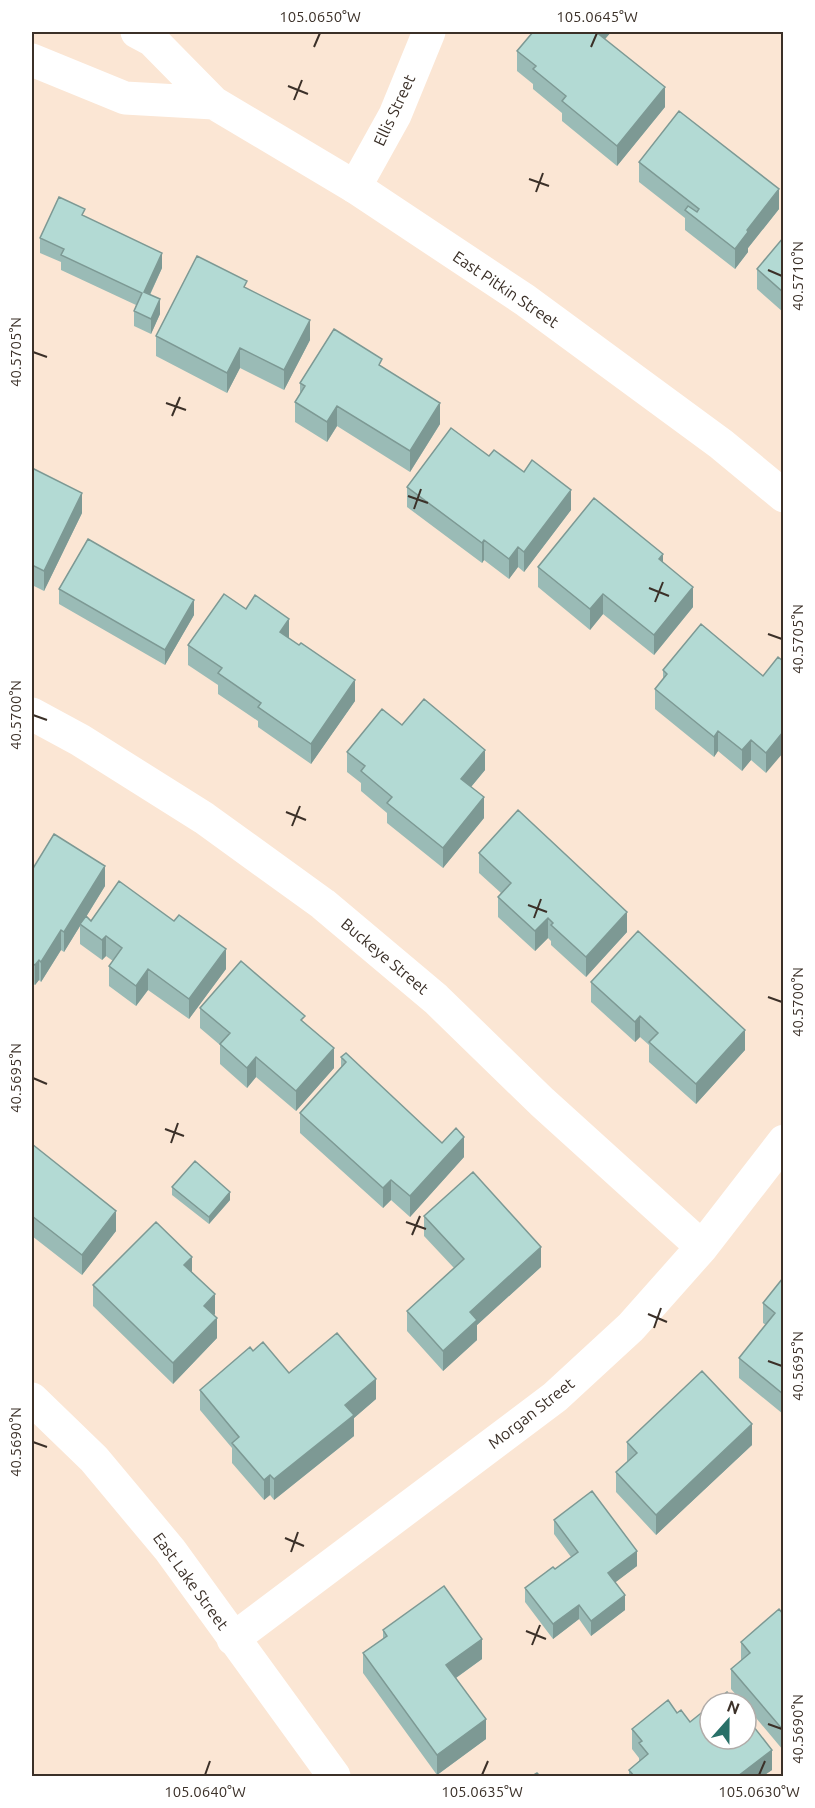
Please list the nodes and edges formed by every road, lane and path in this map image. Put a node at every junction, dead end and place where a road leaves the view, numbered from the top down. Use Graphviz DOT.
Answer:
graph roads {
  1 [pos="137,32"];
  2 [pos="429,32"];
  3 [pos="32,60"];
  4 [pos="214,103"];
  5 [pos="355,187"];
  6 [pos="783,496"];
  7 [pos="32,714"];
  8 [pos="783,1141"];
  9 [pos="702,1247"];
  10 [pos="32,1399"];
  11 [pos="233,1638"];
  12 [pos="334,1776"];
  1 -- 4 [label="street, East Pitkin Street"];
  2 -- 5 [label="street, Ellis Street"];
  3 -- 4 [label="street, East Pitkin Street"];
  4 -- 5 [label="street, East Pitkin Street"];
  5 -- 6 [label="street, East Pitkin Street"];
  7 -- 9 [label="street, Buckeye Street"];
  8 -- 9 [label="street, Morgan Street"];
  9 -- 11 [label="street, Morgan Street"];
  10 -- 11 [label="street, East Lake Street"];
  11 -- 12 [label="street, East Lake Street"];
}
